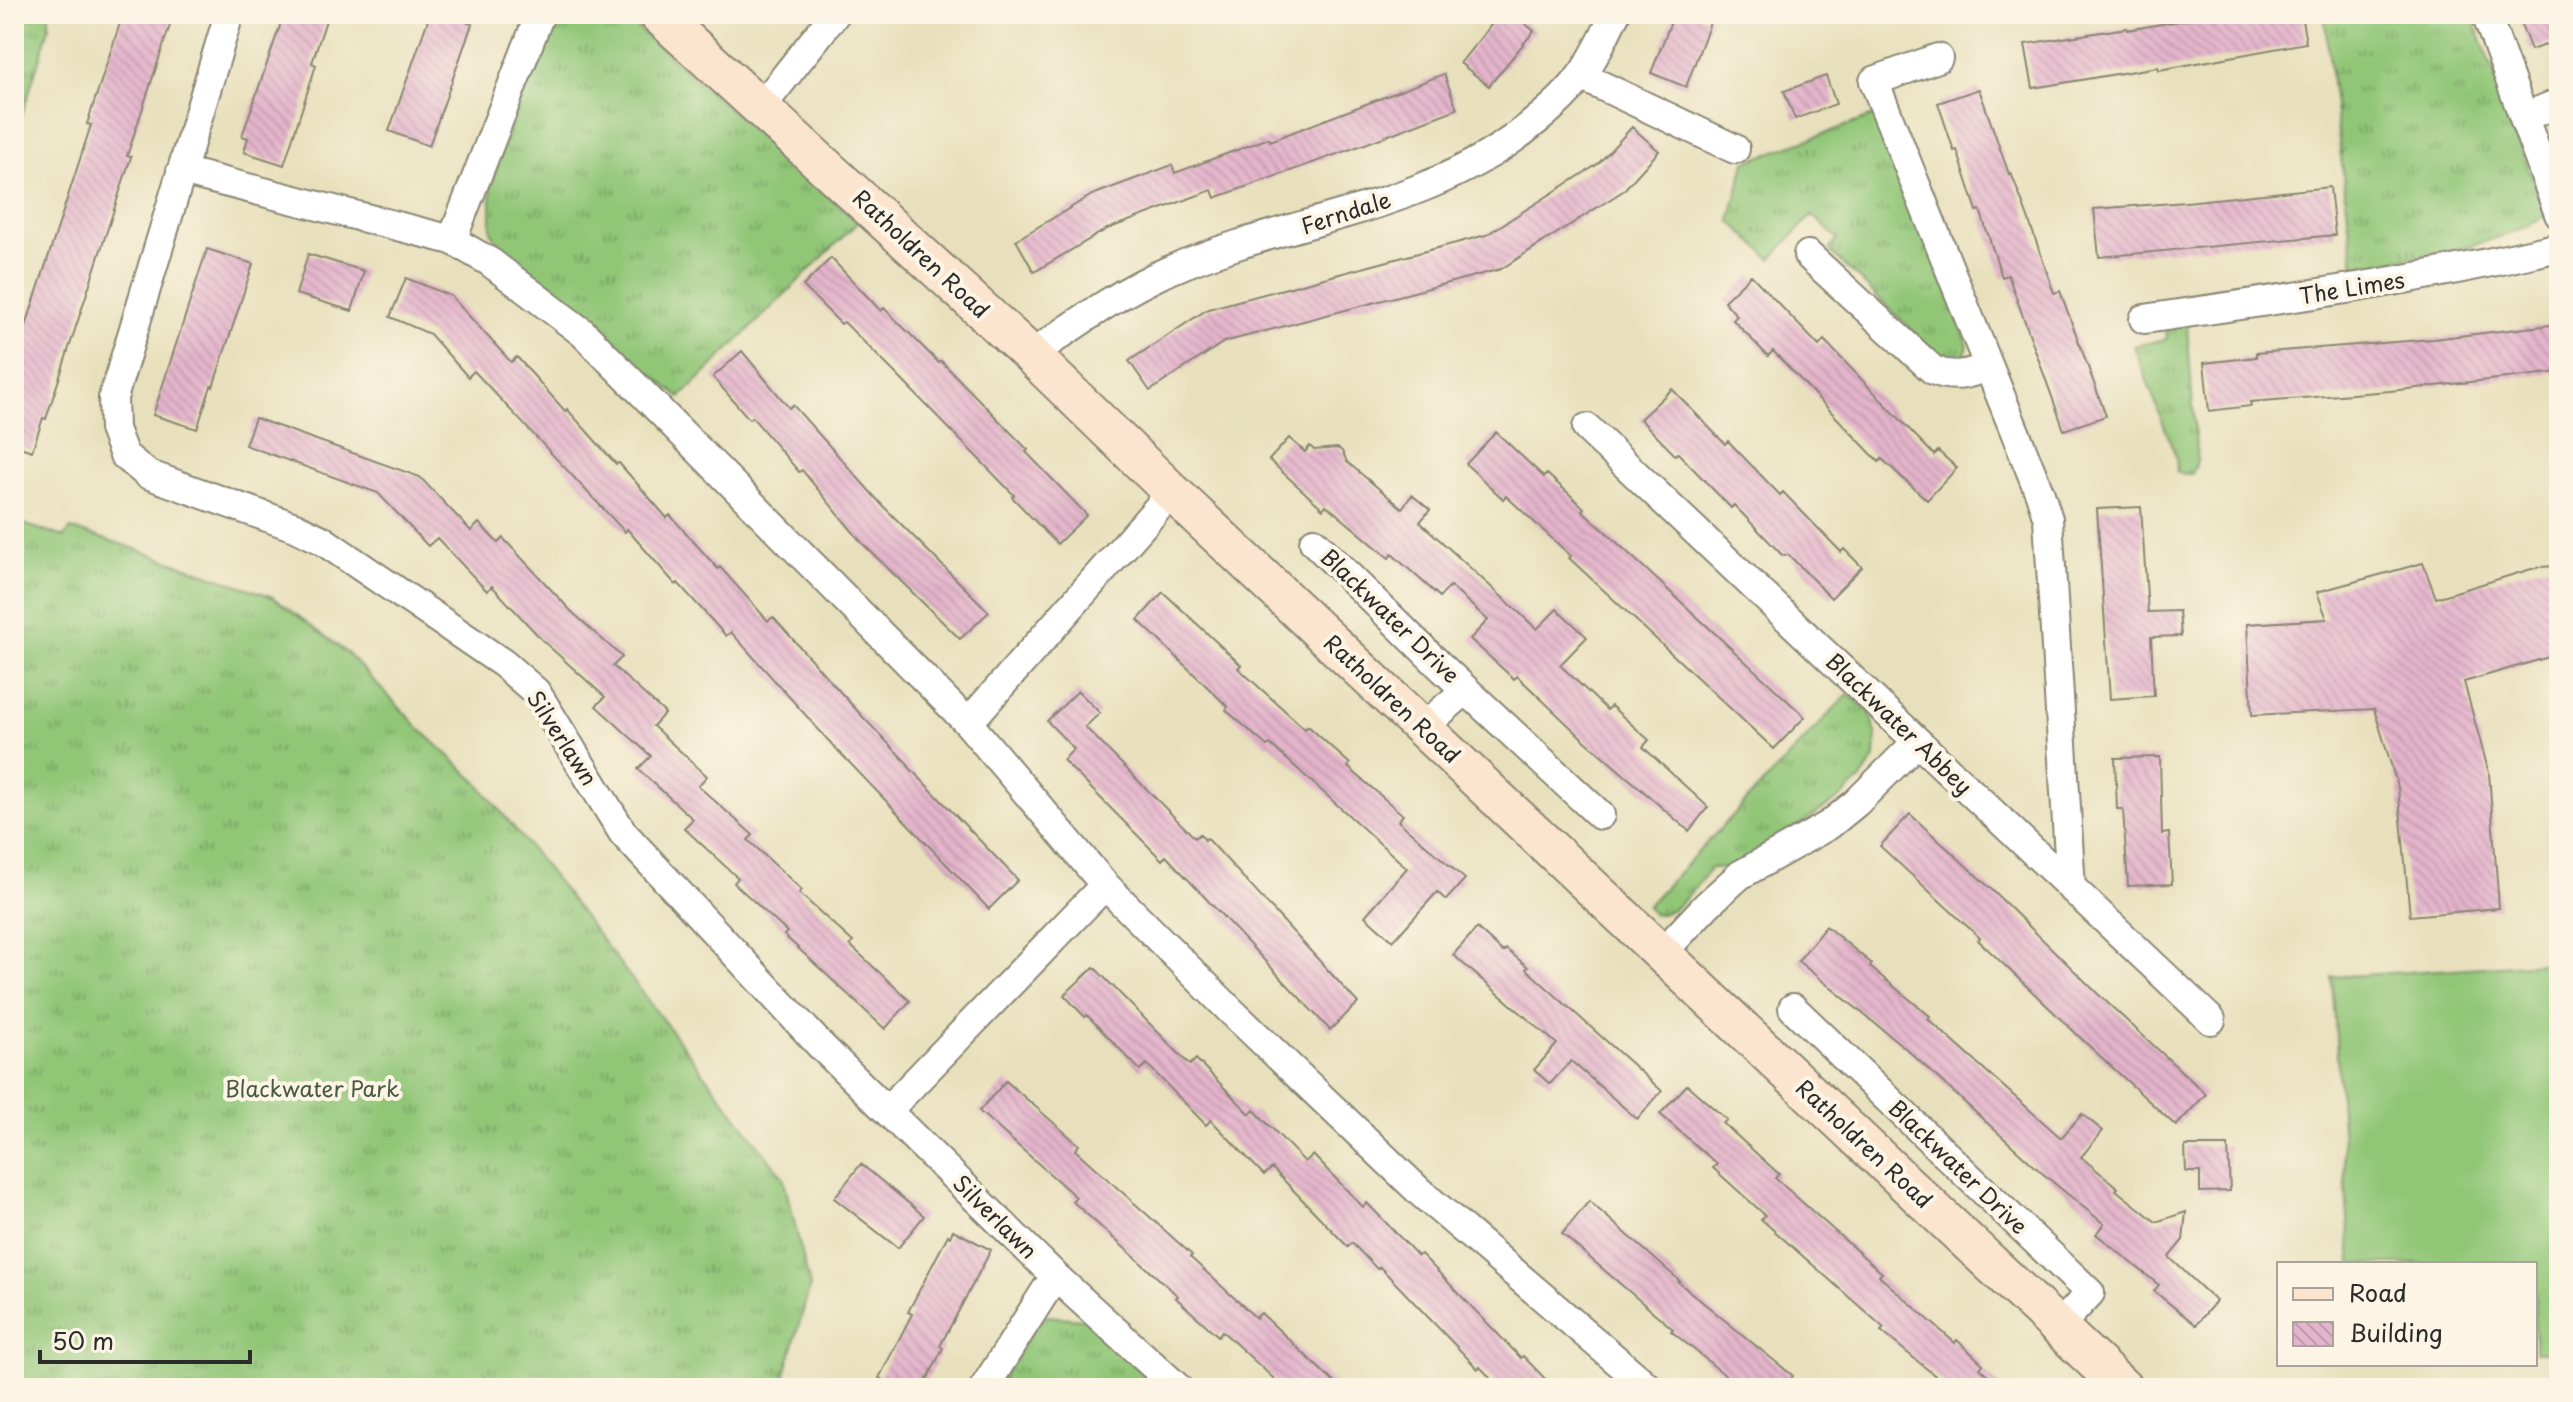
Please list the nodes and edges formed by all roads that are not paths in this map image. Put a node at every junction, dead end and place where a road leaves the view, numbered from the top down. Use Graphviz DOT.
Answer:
graph roads {
  1 [pos="229,14"];
  2 [pos="540,14"];
  3 [pos="658,14"];
  4 [pos="835,14"];
  5 [pos="1615,14"];
  6 [pos="2486,14"];
  7 [pos="1938,58"];
  8 [pos="1581,76"];
  9 [pos="2559,103"];
  10 [pos="761,107"];
  11 [pos="2524,117"];
  12 [pos="1735,149"];
  13 [pos="181,171"];
  14 [pos="2559,214"];
  15 [pos="452,240"];
  16 [pos="2559,247"];
  17 [pos="1808,255"];
  18 [pos="2144,319"];
  19 [pos="1031,355"];
  20 [pos="1989,367"];
  21 [pos="1587,428"];
  22 [pos="1172,492"];
  23 [pos="1314,542"];
  24 [pos="1466,690"];
  25 [pos="968,723"];
  26 [pos="1422,728"];
  27 [pos="1917,742"];
  28 [pos="1600,815"];
  29 [pos="1105,885"];
  30 [pos="2071,888"];
  31 [pos="1662,953"];
  32 [pos="1793,1008"];
  33 [pos="2211,1020"];
  34 [pos="887,1111"];
  35 [pos="1055,1276"];
  36 [pos="2058,1327"];
  37 [pos="984,1388"];
  38 [pos="1178,1388"];
  39 [pos="1649,1388"];
  40 [pos="2123,1388"];
  1 -- 13 [label="street, Silverlawn"];
  2 -- 15 [label="street"];
  3 -- 10 [label="street, Ratholdren Road"];
  4 -- 10 [label="street"];
  5 -- 8 [label="street, Ferndale"];
  6 -- 11 [label="street"];
  7 -- 20 [label="street"];
  8 -- 12 [label="street"];
  8 -- 19 [label="street, Ferndale"];
  9 -- 11 [label="street"];
  10 -- 19 [label="street, Ratholdren Road"];
  11 -- 14 [label="street"];
  13 -- 15 [label="street"];
  13 -- 34 [label="street, Silverlawn"];
  15 -- 25 [label="street"];
  16 -- 18 [label="street, The Limes"];
  17 -- 20 [label="street"];
  19 -- 22 [label="street, Ratholdren Road"];
  20 -- 30 [label="street"];
  21 -- 27 [label="street, Blackwater Abbey"];
  22 -- 25 [label="street"];
  22 -- 26 [label="street, Ratholdren Road"];
  23 -- 24 [label="street, Blackwater Drive"];
  24 -- 26 [label="street, Blackwater Drive"];
  24 -- 28 [label="street, Blackwater Drive"];
  25 -- 29 [label="street"];
  26 -- 31 [label="street, Ratholdren Road"];
  27 -- 30 [label="street, Blackwater Abbey"];
  27 -- 31 [label="street"];
  29 -- 34 [label="street"];
  29 -- 39 [label="street"];
  30 -- 33 [label="street, Blackwater Abbey"];
  31 -- 36 [label="street, Ratholdren Road"];
  32 -- 36 [label="street, Blackwater Drive"];
  34 -- 35 [label="street, Silverlawn"];
  35 -- 37 [label="street, Silverlawn"];
  35 -- 38 [label="street, Silverlawn"];
  36 -- 40 [label="street, Ratholdren Road"];
}
